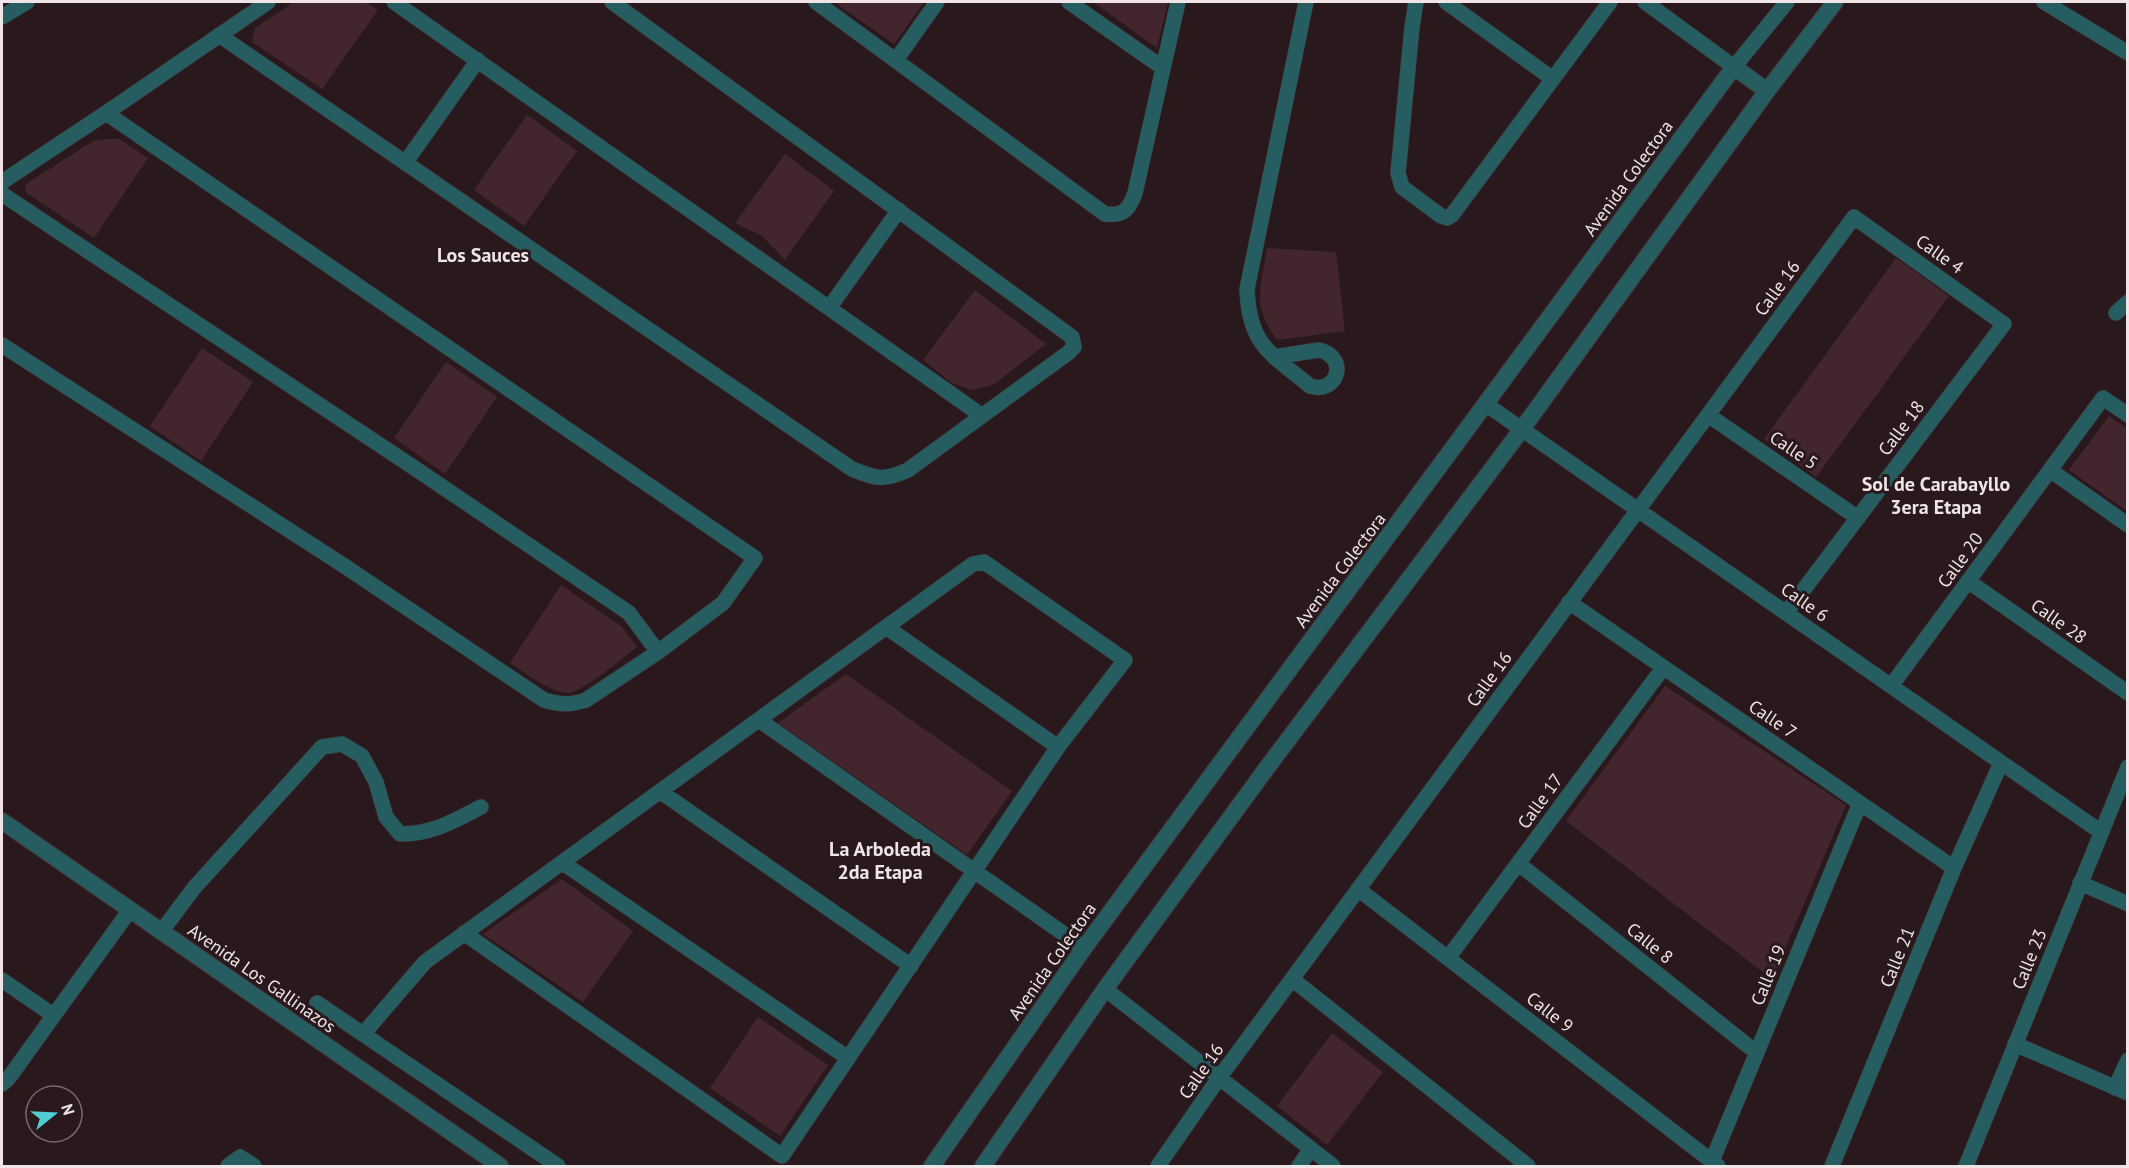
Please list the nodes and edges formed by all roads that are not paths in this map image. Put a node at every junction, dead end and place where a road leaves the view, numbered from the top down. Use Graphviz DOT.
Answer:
graph roads {
  1 [pos="27,2"];
  2 [pos="268,2"];
  3 [pos="394,2"];
  4 [pos="612,2"];
  5 [pos="817,2"];
  6 [pos="938,2"];
  7 [pos="1069,2"];
  8 [pos="1178,2"];
  9 [pos="1306,2"];
  10 [pos="1416,2"];
  11 [pos="1446,2"];
  12 [pos="1610,2"];
  13 [pos="1645,2"];
  14 [pos="1787,2"];
  15 [pos="1835,2"];
  16 [pos="2044,2"];
  17 [pos="2,17"];
  18 [pos="219,35"];
  19 [pos="2127,53"];
  20 [pos="478,60"];
  21 [pos="896,60"];
  22 [pos="1734,67"];
  23 [pos="1163,68"];
  24 [pos="1553,79"];
  25 [pos="1767,91"];
  26 [pos="106,113"];
  27 [pos="405,163"];
  28 [pos="2,182"];
  29 [pos="2,194"];
  30 [pos="899,210"];
  31 [pos="1854,217"];
  32 [pos="2127,302"];
  33 [pos="829,308"];
  34 [pos="2116,313"];
  35 [pos="2004,324"];
  36 [pos="2,345"];
  37 [pos="1274,357"];
  38 [pos="1487,405"];
  39 [pos="981,415"];
  40 [pos="1708,415"];
  41 [pos="2127,415"];
  42 [pos="1522,429"];
  43 [pos="2050,470"];
  44 [pos="1637,510"];
  45 [pos="1858,518"];
  46 [pos="2127,525"];
  47 [pos="1968,581"];
  48 [pos="1569,602"];
  49 [pos="1786,613"];
  50 [pos="886,627"];
  51 [pos="658,652"];
  52 [pos="1663,668"];
  53 [pos="1891,686"];
  54 [pos="2127,693"];
  55 [pos="759,720"];
  56 [pos="1058,747"];
  57 [pos="2001,763"];
  58 [pos="2127,767"];
  59 [pos="661,792"];
  60 [pos="1860,803"];
  61 [pos="481,807"];
  62 [pos="2,821"];
  63 [pos="2101,832"];
  64 [pos="563,862"];
  65 [pos="1519,864"];
  66 [pos="1954,868"];
  67 [pos="975,871"];
  68 [pos="2080,883"];
  69 [pos="1358,889"];
  70 [pos="2127,903"];
  71 [pos="130,910"];
  72 [pos="161,932"];
  73 [pos="464,933"];
  74 [pos="1084,948"];
  75 [pos="1448,958"];
  76 [pos="911,966"];
  77 [pos="1292,979"];
  78 [pos="2,980"];
  79 [pos="1105,989"];
  80 [pos="317,1003"];
  81 [pos="53,1015"];
  82 [pos="363,1033"];
  83 [pos="2015,1044"];
  84 [pos="1757,1053"];
  85 [pos="848,1058"];
  86 [pos="2127,1060"];
  87 [pos="1219,1078"];
  88 [pos="2,1084"];
  89 [pos="2121,1090"];
  90 [pos="1311,1149"];
  91 [pos="1715,1164"];
  92 [pos="228,1167"];
  93 [pos="254,1167"];
  94 [pos="500,1167"];
  95 [pos="558,1167"];
  96 [pos="932,1167"];
  97 [pos="983,1167"];
  98 [pos="1158,1167"];
  99 [pos="1299,1167"];
  100 [pos="1333,1167"];
  101 [pos="1528,1167"];
  102 [pos="1832,1167"];
  103 [pos="1966,1167"];
  1 -- 17 [label="street"];
  2 -- 18 [label="street"];
  3 -- 20 [label="street"];
  4 -- 30 [label="street"];
  5 -- 21 [label="street"];
  6 -- 21 [label="street"];
  7 -- 23 [label="street"];
  8 -- 23 [label="street"];
  9 -- 37 [label="street"];
  10 -- 24 [label="street"];
  11 -- 24 [label="street"];
  12 -- 24 [label="street"];
  13 -- 22 [label="street"];
  14 -- 22 [label="street, Avenida Colectora"];
  15 -- 25 [label="street"];
  16 -- 19 [label="street"];
  18 -- 26 [label="street"];
  18 -- 27 [label="street"];
  20 -- 27 [label="street"];
  20 -- 33 [label="street"];
  21 -- 23 [label="street"];
  22 -- 25 [label="street"];
  22 -- 38 [label="street, Avenida Colectora"];
  25 -- 42 [label="street"];
  26 -- 28 [label="street"];
  26 -- 51 [label="street"];
  27 -- 39 [label="street"];
  29 -- 51 [label="street"];
  30 -- 33 [label="street"];
  30 -- 39 [label="street"];
  31 -- 35 [label="street, Calle 4"];
  31 -- 40 [label="street, Calle 16"];
  32 -- 34 [label="street"];
  33 -- 39 [label="street"];
  35 -- 45 [label="street, Calle 18"];
  36 -- 51 [label="street"];
  38 -- 42 [label="street, Calle 6"];
  38 -- 74 [label="street, Avenida Colectora"];
  40 -- 44 [label="street, Calle 16"];
  40 -- 45 [label="street, Calle 5"];
  41 -- 43 [label="street, Calle 20"];
  42 -- 44 [label="street, Calle 6"];
  42 -- 79 [label="street"];
  43 -- 46 [label="street"];
  43 -- 47 [label="street, Calle 20"];
  44 -- 48 [label="street, Calle 16"];
  44 -- 49 [label="street, Calle 6"];
  45 -- 49 [label="street, Calle 18"];
  47 -- 53 [label="street, Calle 20"];
  47 -- 54 [label="street, Calle 28"];
  48 -- 52 [label="street, Calle 7"];
  48 -- 69 [label="street, Calle 16"];
  49 -- 53 [label="street, Calle 6"];
  50 -- 55 [label="street"];
  50 -- 56 [label="street"];
  50 -- 56 [label="street"];
  52 -- 60 [label="street, Calle 7"];
  52 -- 65 [label="street, Calle 17"];
  53 -- 57 [label="street, Calle 6"];
  55 -- 59 [label="street"];
  55 -- 67 [label="street"];
  56 -- 67 [label="street"];
  57 -- 63 [label="street, Calle 6"];
  57 -- 66 [label="street, Calle 21"];
  58 -- 63 [label="street, Calle 23"];
  59 -- 64 [label="street"];
  59 -- 76 [label="street"];
  60 -- 66 [label="street, Calle 7"];
  60 -- 84 [label="street, Calle 19"];
  61 -- 72 [label="street"];
  62 -- 71 [label="street, Avenida Los Gallinazos"];
  63 -- 68 [label="street, Calle 23"];
  64 -- 73 [label="street"];
  64 -- 85 [label="street"];
  65 -- 75 [label="street, Calle 17"];
  65 -- 84 [label="street, Calle 8"];
  66 -- 102 [label="street, Calle 21"];
  67 -- 74 [label="street"];
  67 -- 76 [label="street"];
  68 -- 70 [label="street"];
  68 -- 83 [label="street, Calle 23"];
  69 -- 75 [label="street, Calle 9"];
  69 -- 77 [label="street, Calle 16"];
  71 -- 72 [label="street, Avenida Los Gallinazos"];
  71 -- 81 [label="street"];
  72 -- 94 [label="street, Avenida Los Gallinazos"];
  73 -- 82 [label="street"];
  73 -- 85 [label="street"];
  74 -- 96 [label="street, Avenida Colectora"];
  75 -- 91 [label="street, Calle 9"];
  76 -- 85 [label="street"];
  77 -- 87 [label="street, Calle 16"];
  77 -- 101 [label="street"];
  78 -- 81 [label="street"];
  79 -- 87 [label="street"];
  79 -- 97 [label="street"];
  80 -- 82 [label="street, Avenida Los Gallinazos"];
  81 -- 88 [label="street"];
  82 -- 95 [label="street, Avenida Los Gallinazos"];
  83 -- 89 [label="street"];
  83 -- 103 [label="street, Calle 23"];
  84 -- 91 [label="street, Calle 19"];
  86 -- 89 [label="street"];
  87 -- 90 [label="street"];
  87 -- 98 [label="street, Calle 16"];
  90 -- 99 [label="street"];
  90 -- 100 [label="street"];
  92 -- 93 [label="street"];
}
